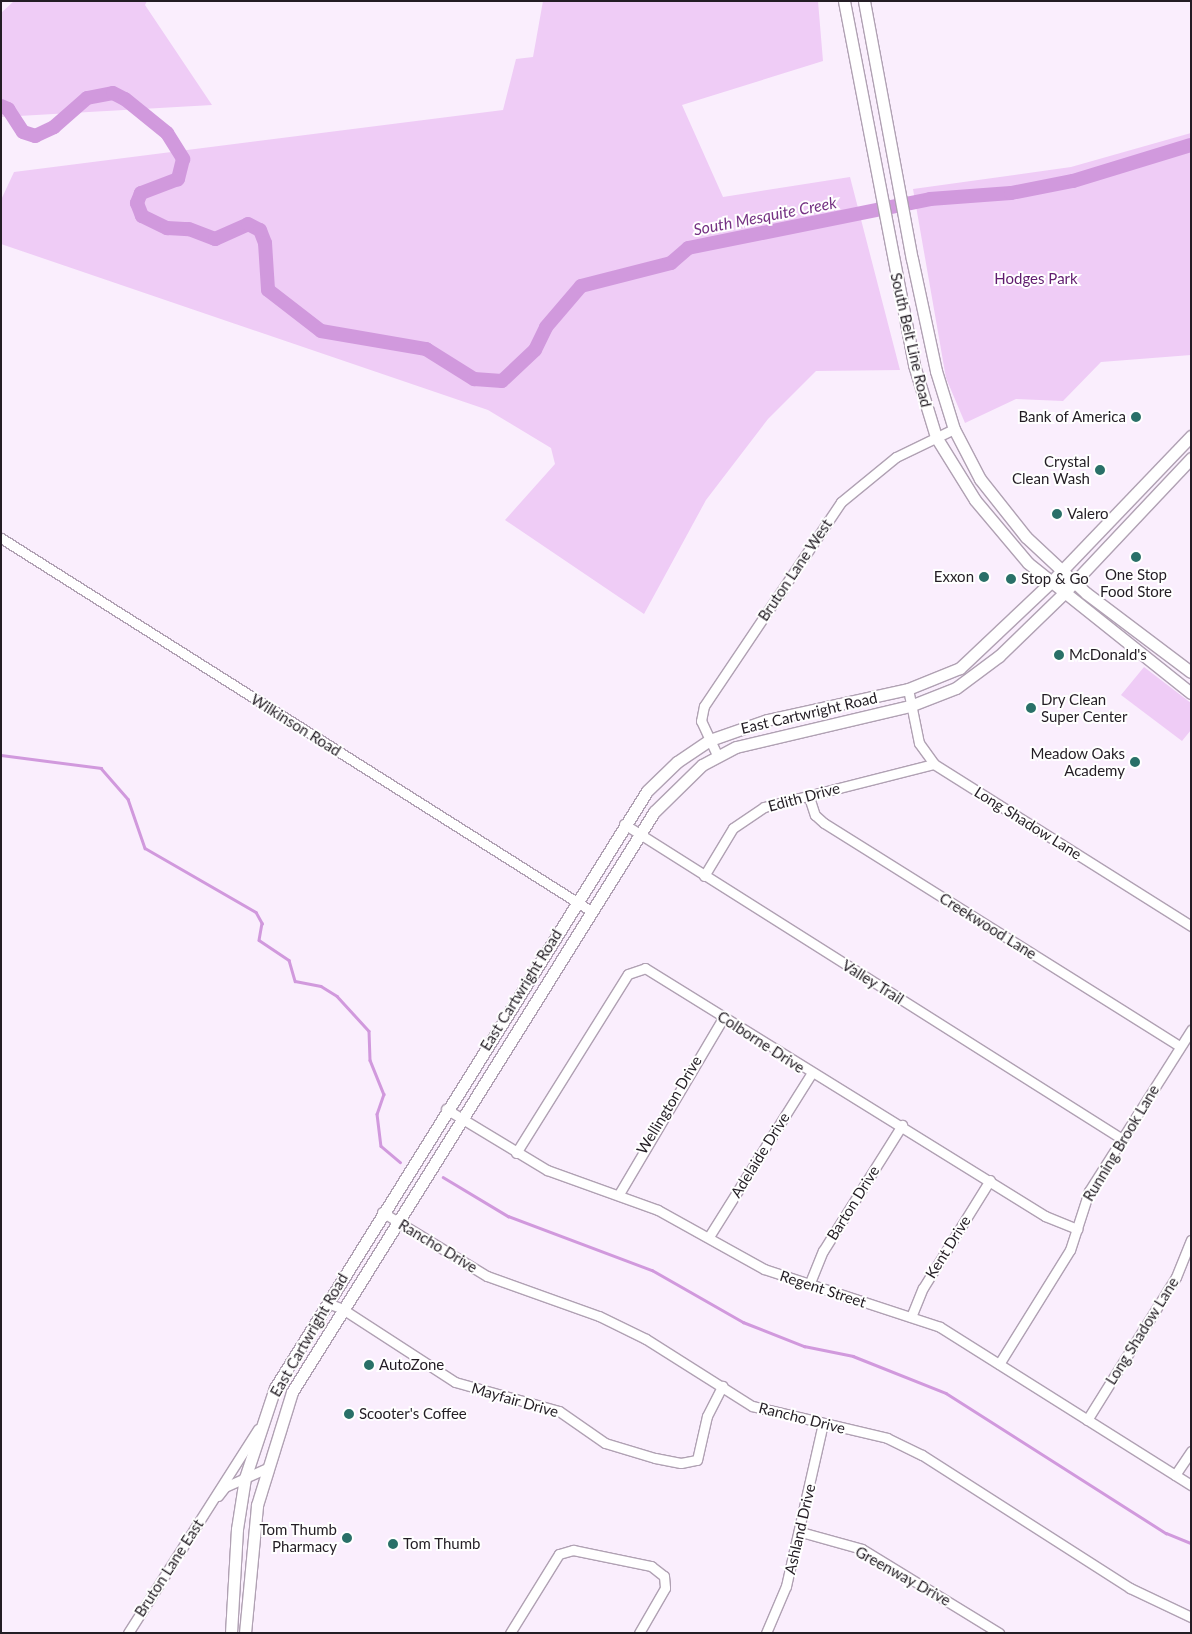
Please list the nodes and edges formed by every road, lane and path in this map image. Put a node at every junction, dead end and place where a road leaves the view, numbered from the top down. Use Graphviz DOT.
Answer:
graph roads {
  1 [pos="844,1"];
  2 [pos="864,1"];
  3 [pos="954,429"];
  4 [pos="936,437"];
  5 [pos="1190,439"];
  6 [pos="1191,458"];
  7 [pos="1,538"];
  8 [pos="1061,572"];
  9 [pos="1050,583"];
  10 [pos="1074,583"];
  11 [pos="1063,594"];
  12 [pos="1141,655"];
  13 [pos="1191,672"];
  14 [pos="908,689"];
  15 [pos="1191,693"];
  16 [pos="910,706"];
  17 [pos="710,740"];
  18 [pos="718,757"];
  19 [pos="934,764"];
  20 [pos="808,794"];
  21 [pos="624,824"];
  22 [pos="639,834"];
  23 [pos="704,876"];
  24 [pos="576,902"];
  25 [pos="591,911"];
  26 [pos="1191,926"];
  27 [pos="723,1018"];
  28 [pos="1191,1030"];
  29 [pos="1180,1046"];
  30 [pos="811,1074"];
  31 [pos="446,1109"];
  32 [pos="460,1118"];
  33 [pos="902,1124"];
  34 [pos="1122,1139"];
  35 [pos="516,1153"];
  36 [pos="990,1180"];
  37 [pos="619,1194"];
  38 [pos="382,1212"];
  39 [pos="396,1221"];
  40 [pos="1078,1229"];
  41 [pos="710,1235"];
  42 [pos="1191,1240"];
  43 [pos="809,1285"];
  44 [pos="327,1304"];
  45 [pos="341,1308"];
  46 [pos="911,1317"];
  47 [pos="999,1364"];
  48 [pos="722,1386"];
  49 [pos="267,1409"];
  50 [pos="283,1416"];
  51 [pos="1087,1420"];
  52 [pos="823,1423"];
  53 [pos="260,1427"];
  54 [pos="1191,1451"];
  55 [pos="267,1468"];
  56 [pos="1175,1475"];
  57 [pos="245,1478"];
  58 [pos="1191,1484"];
  59 [pos="211,1504"];
  60 [pos="801,1532"];
  61 [pos="236,1587"];
  62 [pos="251,1588"];
  63 [pos="1191,1616"];
  64 [pos="128,1633"];
  65 [pos="231,1633"];
  66 [pos="245,1633"];
  67 [pos="510,1633"];
  68 [pos="639,1633"];
  69 [pos="766,1633"];
  70 [pos="999,1633"];
  1 -- 4 [label="main road, South Belt Line Road"];
  2 -- 3 [label="main road, South Belt Line Road"];
  3 -- 4 [label="street, Bruton Lane West"];
  3 -- 8 [label="main road, South Belt Line Road"];
  4 -- 9 [label="main road, South Belt Line Road"];
  4 -- 17 [label="street, Bruton Lane West"];
  5 -- 8 [label="main road, East Cartwright Road"];
  6 -- 10 [label="main road, East Cartwright Road"];
  7 -- 24 [label="street, Wilkinson Road"];
  8 -- 9 [label="main road, East Cartwright Road"];
  8 -- 10 [label="main road, South Belt Line Road"];
  9 -- 11 [label="main road, South Belt Line Road"];
  9 -- 14 [label="main road, East Cartwright Road"];
  10 -- 11 [label="main road, East Cartwright Road"];
  10 -- 13 [label="main road, South Belt Line Road"];
  11 -- 12 [label="main road, South Belt Line Road"];
  11 -- 16 [label="main road, East Cartwright Road"];
  12 -- 13 [label="main road"];
  12 -- 15 [label="main road, South Belt Line Road"];
  14 -- 16 [label="street, Long Shadow Lane"];
  14 -- 17 [label="main road, East Cartwright Road"];
  16 -- 18 [label="main road, East Cartwright Road"];
  16 -- 19 [label="street, Long Shadow Lane"];
  17 -- 18 [label="street, Bruton Lane West"];
  17 -- 21 [label="main road, East Cartwright Road"];
  18 -- 22 [label="main road, East Cartwright Road"];
  19 -- 20 [label="street, Edith Drive"];
  19 -- 26 [label="street, Long Shadow Lane"];
  20 -- 23 [label="street, Edith Drive"];
  20 -- 29 [label="street, Creekwood Lane"];
  21 -- 22 [label="street, Valley Trail"];
  21 -- 24 [label="main road, East Cartwright Road"];
  22 -- 23 [label="street, Valley Trail"];
  22 -- 25 [label="main road, East Cartwright Road"];
  23 -- 34 [label="street, Valley Trail"];
  24 -- 25 [label="street, Wilkinson Road"];
  24 -- 31 [label="main road, East Cartwright Road"];
  25 -- 32 [label="main road, East Cartwright Road"];
  27 -- 30 [label="street, Colborne Drive"];
  27 -- 35 [label="street, Colborne Drive"];
  27 -- 37 [label="street, Wellington Drive"];
  28 -- 29 [label="street, Running Brook Lane"];
  29 -- 34 [label="street, Running Brook Lane"];
  30 -- 33 [label="street, Colborne Drive"];
  30 -- 41 [label="street, Adelaide Drive"];
  31 -- 32 [label="street, Regent Street"];
  31 -- 38 [label="main road, East Cartwright Road"];
  32 -- 35 [label="street, Regent Street"];
  32 -- 39 [label="main road, East Cartwright Road"];
  33 -- 36 [label="street, Colborne Drive"];
  33 -- 43 [label="street, Barton Drive"];
  34 -- 40 [label="street, Running Brook Lane"];
  35 -- 37 [label="street, Regent Street"];
  36 -- 40 [label="street, Colborne Drive"];
  36 -- 46 [label="street, Kent Drive"];
  37 -- 41 [label="street, Regent Street"];
  38 -- 39 [label="street, Rancho Drive"];
  38 -- 44 [label="main road, East Cartwright Road"];
  39 -- 45 [label="main road, East Cartwright Road"];
  39 -- 48 [label="street, Rancho Drive"];
  40 -- 47 [label="street, Running Brook Lane"];
  41 -- 43 [label="street, Regent Street"];
  42 -- 51 [label="street, Long Shadow Lane"];
  43 -- 46 [label="street, Regent Street"];
  44 -- 45 [label="street, Mayfair Drive"];
  44 -- 49 [label="main road, East Cartwright Road"];
  45 -- 48 [label="street, Mayfair Drive"];
  45 -- 50 [label="main road, East Cartwright Road"];
  46 -- 47 [label="street, Regent Street"];
  47 -- 51 [label="street, Regent Street"];
  48 -- 52 [label="street, Rancho Drive"];
  49 -- 50 [label="main road"];
  49 -- 53 [label="main road, East Cartwright Road"];
  50 -- 55 [label="main road, East Cartwright Road"];
  51 -- 56 [label="street, Regent Street"];
  52 -- 60 [label="street, Ashland Drive"];
  52 -- 63 [label="street, Rancho Drive"];
  53 -- 57 [label="main road, East Cartwright Road"];
  53 -- 59 [label="street, Bruton Lane East"];
  54 -- 56 [label="street"];
  55 -- 57 [label="street, Bruton Lane East"];
  55 -- 62 [label="main road, East Cartwright Road"];
  56 -- 58 [label="street, Regent Street"];
  57 -- 59 [label="street, Bruton Lane East"];
  57 -- 61 [label="main road, East Cartwright Road"];
  59 -- 64 [label="street, Bruton Lane East"];
  60 -- 69 [label="street, Ashland Drive"];
  60 -- 70 [label="street, Greenway Drive"];
  61 -- 62 [label="main road"];
  61 -- 65 [label="main road, East Cartwright Road"];
  62 -- 66 [label="main road, East Cartwright Road"];
  67 -- 68 [label="street"];
}
